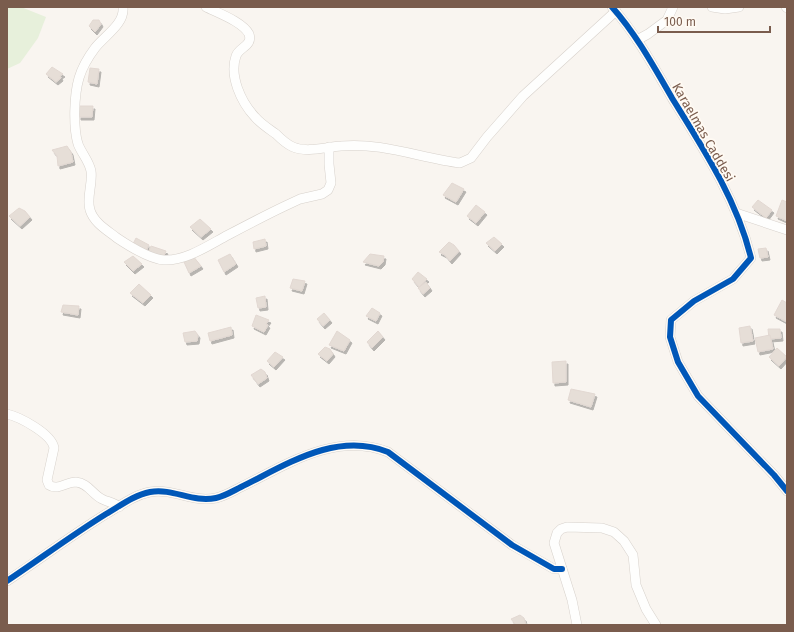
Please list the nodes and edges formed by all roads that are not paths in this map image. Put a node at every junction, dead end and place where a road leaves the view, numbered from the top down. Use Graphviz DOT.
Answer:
graph roads {
  1 [pos="123,7"];
  2 [pos="206,7"];
  3 [pos="673,7"];
  4 [pos="712,7"];
  5 [pos="739,7"];
  6 [pos="614,9"];
  7 [pos="637,40"];
  8 [pos="329,147"];
  9 [pos="736,213"];
  10 [pos="787,230"];
  11 [pos="7,414"];
  12 [pos="787,491"];
  13 [pos="119,506"];
  14 [pos="562,569"];
  15 [pos="7,581"];
  16 [pos="577,625"];
  17 [pos="656,625"];
  1 -- 8 [label="street"];
  2 -- 8 [label="street"];
  3 -- 7 [label="street"];
  4 -- 5 [label="street"];
  6 -- 7 [label="street, Karaelmas Caddesi"];
  6 -- 8 [label="street"];
  7 -- 9 [label="street, Karaelmas Caddesi"];
  9 -- 10 [label="street"];
  9 -- 12 [label="street, Karaelmas Caddesi"];
  11 -- 13 [label="street"];
  13 -- 14 [label="street"];
  13 -- 15 [label="street"];
  14 -- 16 [label="street"];
  14 -- 17 [label="street"];
}
